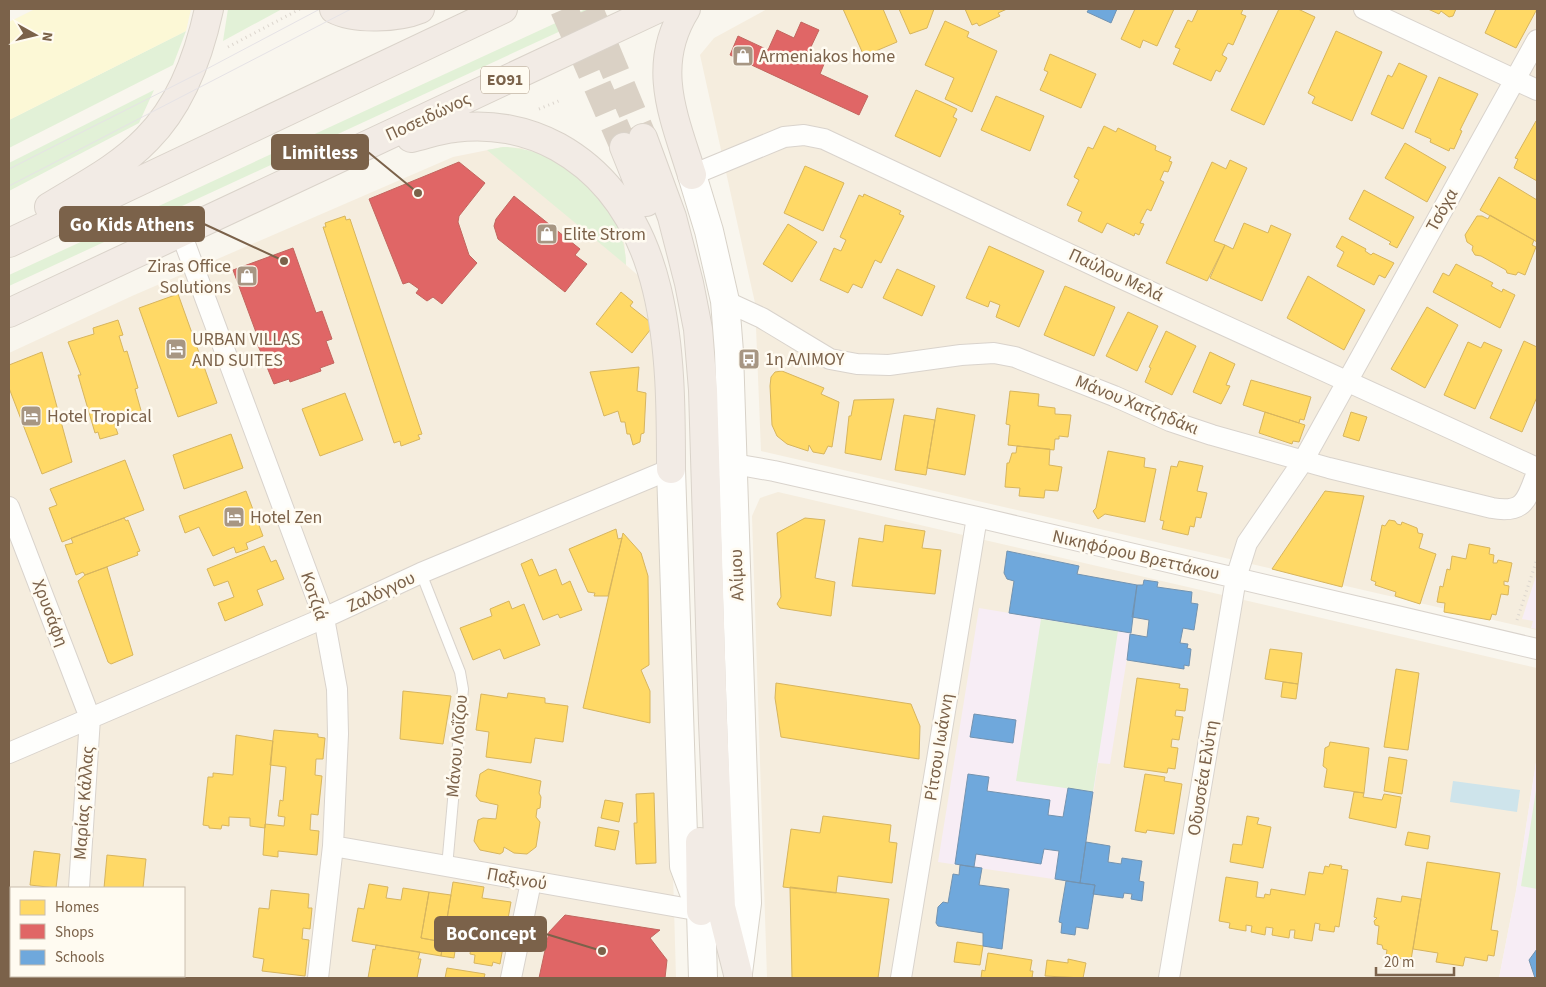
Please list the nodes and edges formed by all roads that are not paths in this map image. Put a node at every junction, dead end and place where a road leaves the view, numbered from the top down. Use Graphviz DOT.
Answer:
graph roads {
  1 [pos="209,9"];
  2 [pos="334,9"];
  3 [pos="420,9"];
  4 [pos="503,9"];
  5 [pos="657,9"];
  6 [pos="686,9"];
  7 [pos="1364,9"];
  8 [pos="1537,40"];
  9 [pos="1515,80"];
  10 [pos="1537,90"];
  11 [pos="354,152"];
  12 [pos="692,175"];
  13 [pos="9,232"];
  14 [pos="181,233"];
  15 [pos="9,243"];
  16 [pos="725,301"];
  17 [pos="9,313"];
  18 [pos="1347,380"];
  19 [pos="1302,460"];
  20 [pos="734,464"];
  21 [pos="1537,468"];
  22 [pos="671,469"];
  23 [pos="1537,472"];
  24 [pos="9,507"];
  25 [pos="977,517"];
  26 [pos="421,573"];
  27 [pos="1236,578"];
  28 [pos="324,618"];
  29 [pos="1537,649"];
  30 [pos="90,718"];
  31 [pos="9,754"];
  32 [pos="332,846"];
  33 [pos="447,867"];
  34 [pos="531,882"];
  35 [pos="79,887"];
  36 [pos="701,911"];
  37 [pos="738,976"];
  38 [pos="318,978"];
  39 [pos="511,978"];
  40 [pos="703,978"];
  41 [pos="900,978"];
  42 [pos="1170,978"];
  1 -- 13 [label="highway"];
  2 -- 3 [label="highway"];
  4 -- 15 [label="highway"];
  5 -- 11 [label="highway, Ποσειδώνος / ΕΟ91"];
  6 -- 12 [label="highway"];
  7 -- 9 [label="street"];
  8 -- 9 [label="street, Τσόχα"];
  9 -- 10 [label="street"];
  9 -- 18 [label="street, Τσόχα"];
  11 -- 14 [label="highway, Ποσειδώνος / ΕΟ91"];
  11 -- 22 [label="highway"];
  12 -- 16 [label="main road, Αλίμου"];
  12 -- 18 [label="street, Παύλου Μελά"];
  14 -- 17 [label="highway, Ποσειδώνος / ΕΟ91"];
  14 -- 28 [label="street, Κοτζιά"];
  16 -- 19 [label="street, Μάνου Χατζηδάκι"];
  16 -- 20 [label="main road, Αλίμου"];
  18 -- 19 [label="street, Τσόχα"];
  18 -- 21 [label="street, Παύλου Μελά"];
  19 -- 23 [label="street, Μάνου Χατζηδάκι"];
  19 -- 27 [label="street, Οδυσσέα Ελύτη"];
  20 -- 25 [label="street, Νικηφόρου Βρεττάκου"];
  20 -- 37 [label="main road, Αλίμου"];
  22 -- 26 [label="street, Ζαλόγγου"];
  22 -- 36 [label="main road"];
  24 -- 30 [label="street, Χρυσάφη"];
  25 -- 27 [label="street, Νικηφόρου Βρεττάκου"];
  25 -- 41 [label="street, Ρίτσου Ιωάννη"];
  26 -- 28 [label="street, Ζαλόγγου"];
  26 -- 33 [label="lane, Μάνου Λοΐζου"];
  27 -- 29 [label="street, Νικηφόρου Βρεττάκου"];
  27 -- 42 [label="street, Οδυσσέα Ελύτη"];
  28 -- 30 [label="street, Ζαλόγγου"];
  28 -- 32 [label="street, Κοτζιά"];
  30 -- 31 [label="street, Ζαλόγγου"];
  30 -- 35 [label="street, Μαρίας Κάλλας"];
  32 -- 33 [label="street, Παξινού"];
  32 -- 38 [label="street, Κοτζιά"];
  33 -- 34 [label="street, Παξινού"];
  34 -- 36 [label="street, Παξινού"];
  34 -- 39 [label="street"];
  36 -- 37 [label="highway"];
  36 -- 40 [label="main road"];
}
